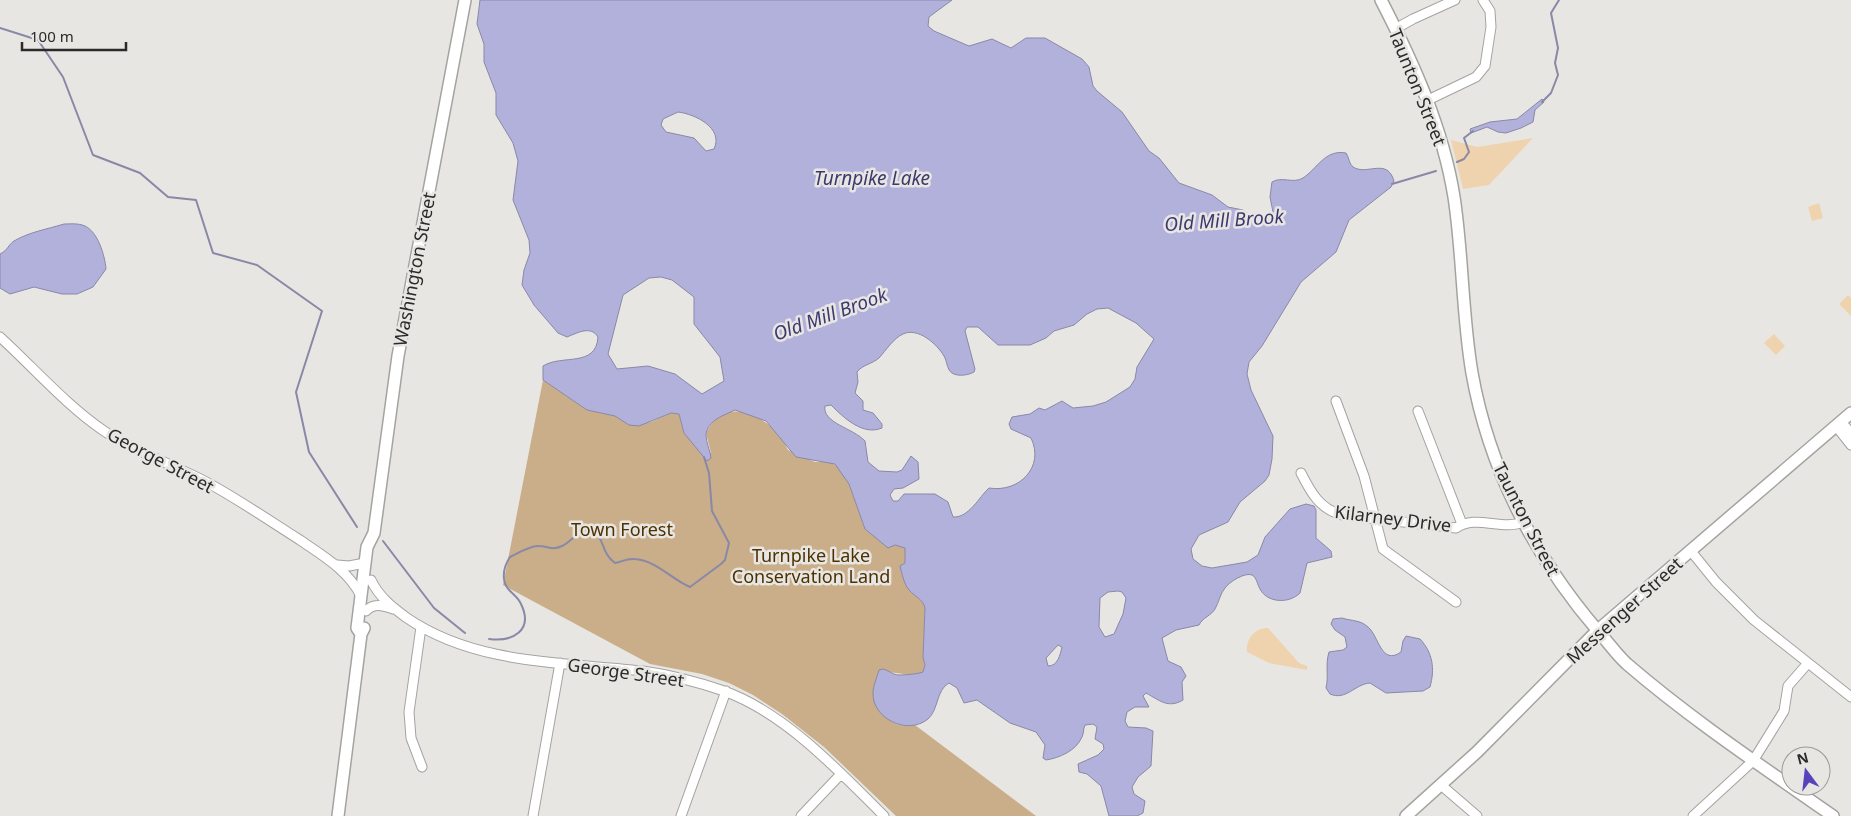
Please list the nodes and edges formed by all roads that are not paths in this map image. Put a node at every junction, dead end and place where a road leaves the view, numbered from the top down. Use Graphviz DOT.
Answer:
graph roads {
  1 [pos="465,0"];
  2 [pos="1381,0"];
  3 [pos="1455,0"];
  4 [pos="1483,0"];
  5 [pos="1395,29"];
  6 [pos="1428,100"];
  7 [pos="0,337"];
  8 [pos="1336,401"];
  9 [pos="1418,411"];
  10 [pos="1851,413"];
  11 [pos="1839,424"];
  12 [pos="1851,433"];
  13 [pos="1851,445"];
  14 [pos="1301,473"];
  15 [pos="1374,518"];
  16 [pos="1524,522"];
  17 [pos="1462,524"];
  18 [pos="372,540"];
  19 [pos="1690,550"];
  20 [pos="365,563"];
  21 [pos="336,565"];
  22 [pos="371,580"];
  23 [pos="361,596"];
  24 [pos="1456,602"];
  25 [pos="394,609"];
  26 [pos="366,611"];
  27 [pos="421,627"];
  28 [pos="1598,630"];
  29 [pos="361,634"];
  30 [pos="560,663"];
  31 [pos="1808,663"];
  32 [pos="726,692"];
  33 [pos="1851,697"];
  34 [pos="1753,761"];
  35 [pos="422,767"];
  36 [pos="841,774"];
  37 [pos="1441,785"];
  38 [pos="1829,814"];
  39 [pos="338,816"];
  40 [pos="534,816"];
  41 [pos="681,816"];
  42 [pos="801,816"];
  43 [pos="884,816"];
  44 [pos="1406,816"];
  45 [pos="1476,816"];
  46 [pos="1693,816"];
  1 -- 18 [label="main road, Washington Street"];
  2 -- 5 [label="main road, Taunton Street"];
  3 -- 5 [label="street"];
  4 -- 6 [label="street"];
  5 -- 6 [label="main road, Taunton Street"];
  6 -- 16 [label="main road, Taunton Street"];
  7 -- 21 [label="street, George Street"];
  8 -- 15 [label="street"];
  9 -- 17 [label="street"];
  10 -- 11 [label="main road, Messenger Street"];
  11 -- 12 [label="street"];
  11 -- 13 [label="street"];
  11 -- 19 [label="main road, Messenger Street"];
  14 -- 15 [label="street, Kilarney Drive"];
  15 -- 17 [label="street, Kilarney Drive"];
  15 -- 24 [label="street"];
  16 -- 17 [label="street, Kilarney Drive"];
  16 -- 28 [label="main road, Taunton Street"];
  18 -- 20 [label="main road, Washington Street"];
  18 -- 22 [label="main road, Washington Street"];
  19 -- 28 [label="main road, Messenger Street"];
  19 -- 31 [label="street"];
  20 -- 21 [label="street"];
  20 -- 23 [label="main road, Washington Street"];
  21 -- 23 [label="street, George Street"];
  22 -- 25 [label="street, George Street"];
  22 -- 26 [label="main road, Washington Street"];
  23 -- 29 [label="main road, Washington Street"];
  25 -- 26 [label="street, George Street"];
  25 -- 27 [label="street, George Street"];
  26 -- 29 [label="main road, Washington Street"];
  27 -- 30 [label="street, George Street"];
  27 -- 35 [label="street"];
  28 -- 34 [label="main road, Taunton Street"];
  28 -- 37 [label="main road, Messenger Street"];
  29 -- 39 [label="main road, Washington Street"];
  30 -- 32 [label="street, George Street"];
  30 -- 40 [label="street"];
  31 -- 33 [label="street"];
  31 -- 34 [label="street"];
  32 -- 36 [label="street, George Street"];
  32 -- 41 [label="street"];
  34 -- 38 [label="main road, Taunton Street"];
  34 -- 46 [label="street"];
  36 -- 42 [label="street"];
  36 -- 43 [label="street, George Street"];
  37 -- 44 [label="main road, Messenger Street"];
  37 -- 45 [label="street"];
}
